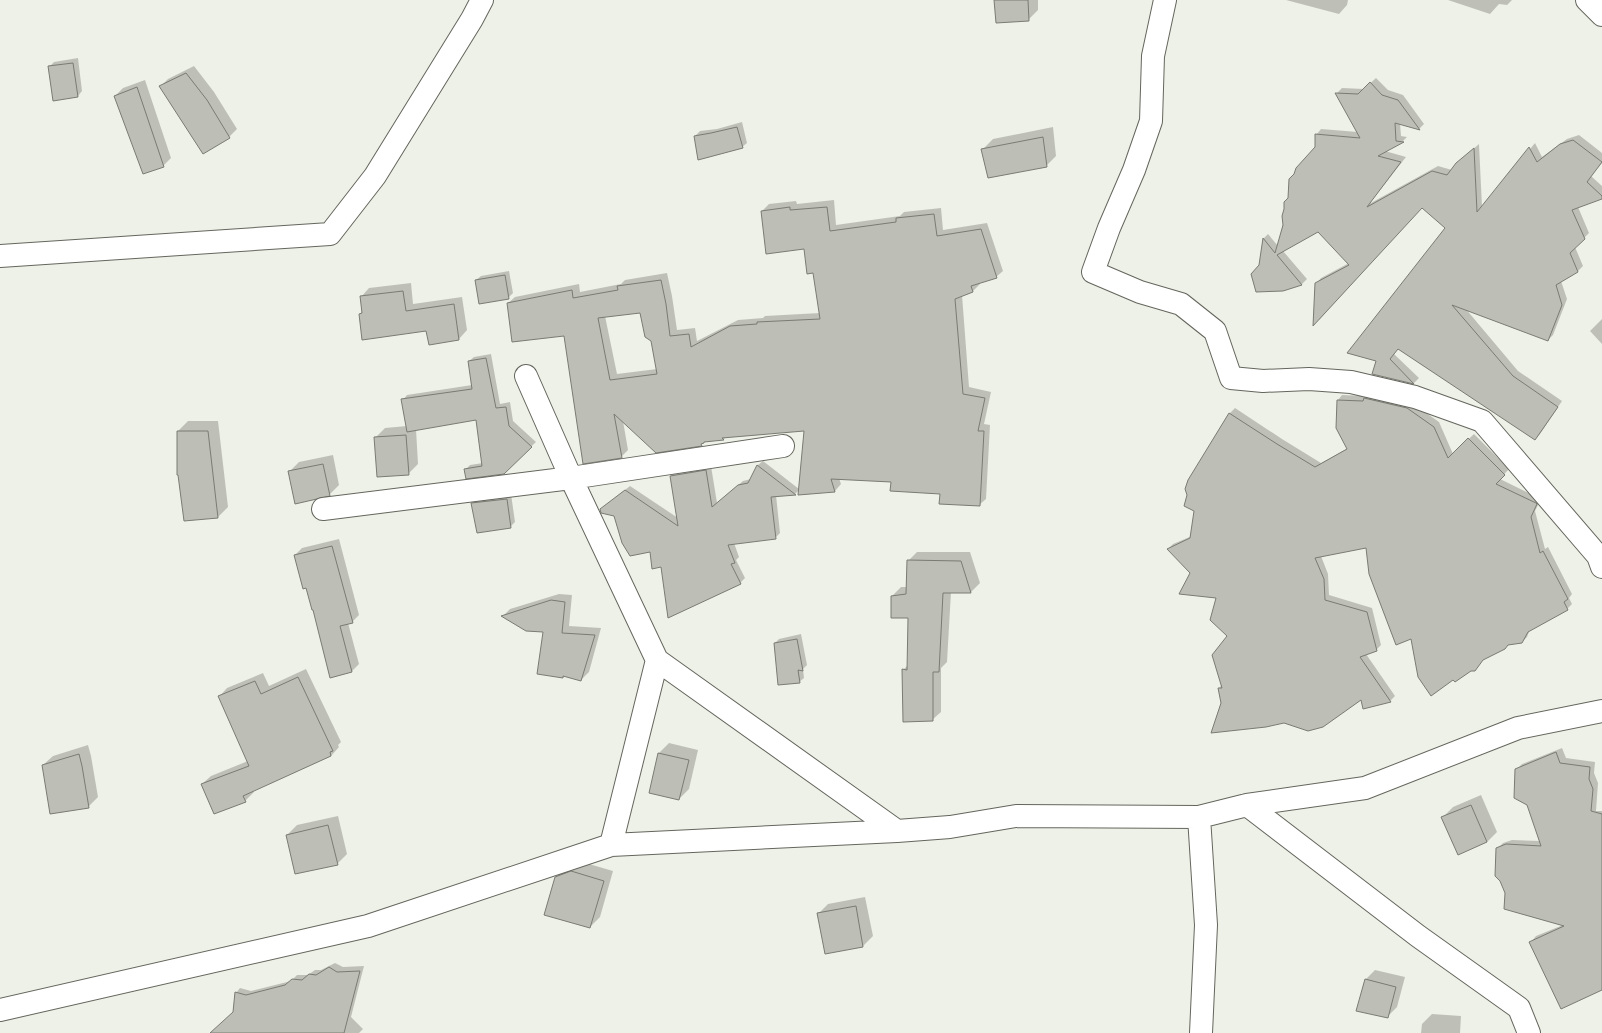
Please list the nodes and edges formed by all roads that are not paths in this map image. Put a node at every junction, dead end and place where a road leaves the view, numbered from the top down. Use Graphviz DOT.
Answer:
graph roads {
  1 [pos="482,0"];
  2 [pos="1165,0"];
  3 [pos="1587,0"];
  4 [pos="1602,15"];
  5 [pos="0,256"];
  6 [pos="526,376"];
  7 [pos="783,446"];
  8 [pos="571,478"];
  9 [pos="323,508"];
  10 [pos="1602,567"];
  11 [pos="657,660"];
  12 [pos="1602,711"];
  13 [pos="1247,805"];
  14 [pos="1199,817"];
  15 [pos="897,831"];
  16 [pos="611,845"];
  17 [pos="0,1010"];
  18 [pos="1201,1033"];
  19 [pos="1529,1033"];
  1 -- 5 [label="street"];
  2 -- 10 [label="street"];
  3 -- 4 [label="street"];
  6 -- 8 [label="street"];
  7 -- 8 [label="street"];
  8 -- 9 [label="street"];
  8 -- 11 [label="street"];
  11 -- 15 [label="street"];
  11 -- 16 [label="street"];
  12 -- 13 [label="street"];
  13 -- 14 [label="street"];
  13 -- 19 [label="street"];
  14 -- 15 [label="street"];
  14 -- 18 [label="street"];
  15 -- 16 [label="street"];
  16 -- 17 [label="street"];
}
